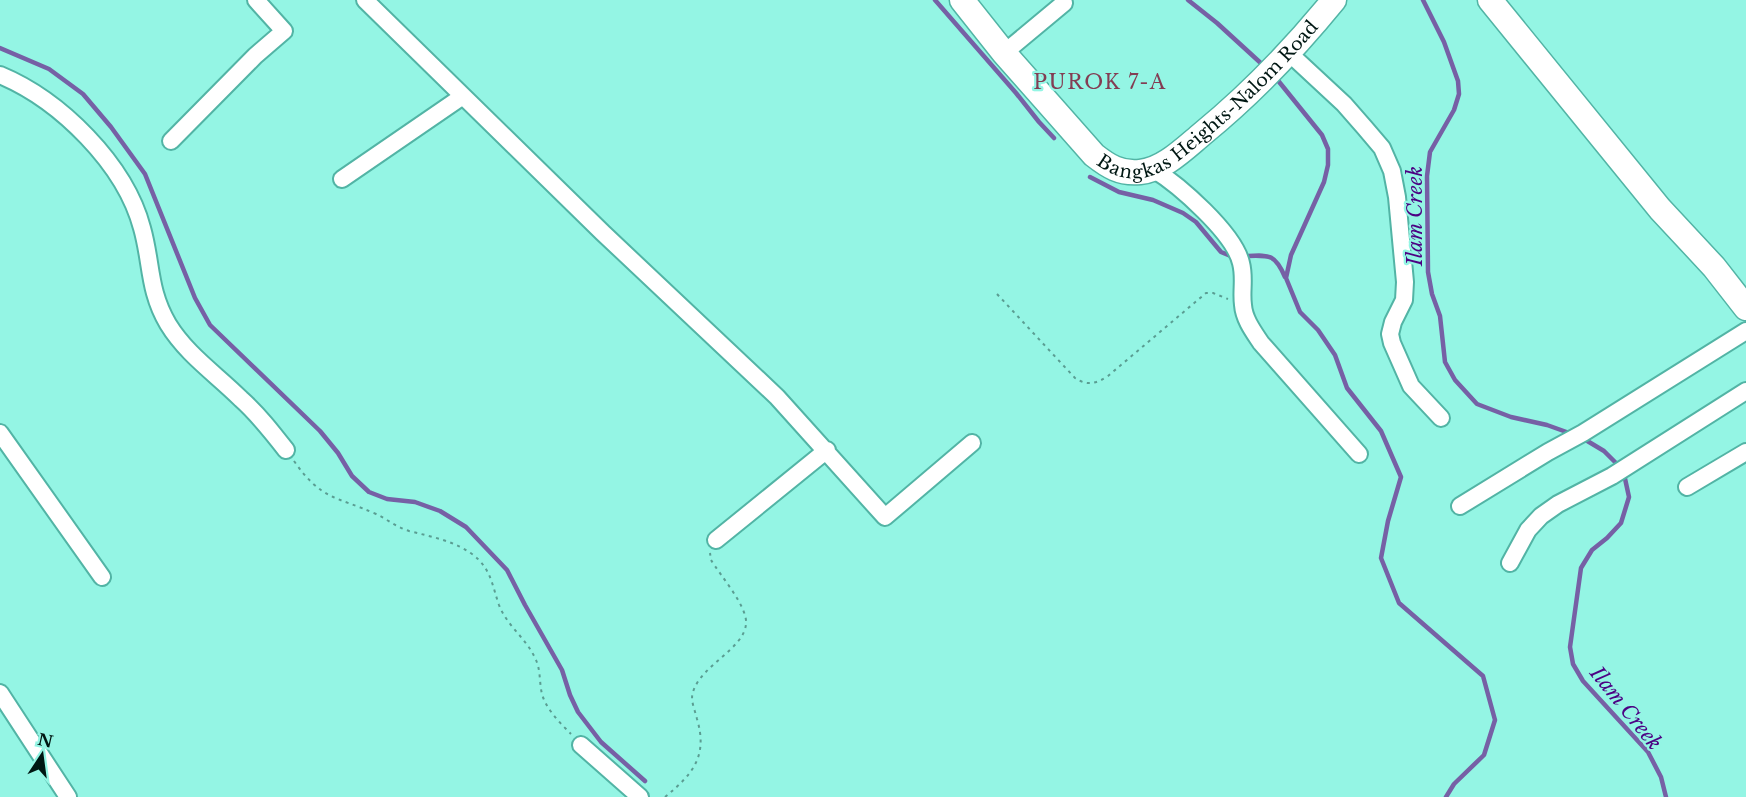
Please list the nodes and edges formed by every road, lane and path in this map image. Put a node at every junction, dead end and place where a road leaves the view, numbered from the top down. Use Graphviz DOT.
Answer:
graph roads {
  1 [pos="256,0"];
  2 [pos="365,0"];
  3 [pos="962,0"];
  4 [pos="1335,0"];
  5 [pos="1490,0"];
  6 [pos="1064,3"];
  7 [pos="1288,52"];
  8 [pos="1004,53"];
  9 [pos="0,75"];
  10 [pos="463,96"];
  11 [pos="171,141"];
  12 [pos="1153,169"];
  13 [pos="342,179"];
  14 [pos="996,294"];
  15 [pos="1745,304"];
  16 [pos="1243,307"];
  17 [pos="1746,331"];
  18 [pos="1746,391"];
  19 [pos="1441,417"];
  20 [pos="0,433"];
  21 [pos="972,443"];
  22 [pos="286,450"];
  23 [pos="827,450"];
  24 [pos="1746,452"];
  25 [pos="1359,454"];
  26 [pos="1687,487"];
  27 [pos="1460,506"];
  28 [pos="716,540"];
  29 [pos="1510,563"];
  30 [pos="102,577"];
  31 [pos="0,693"];
  32 [pos="581,745"];
  33 [pos="68,797"];
  34 [pos="640,797"];
  35 [pos="665,797"];
  1 -- 11 [label="street"];
  2 -- 10 [label="street"];
  3 -- 8 [label="street, Bangkas Heights-Nalom Road"];
  4 -- 7 [label="street, Bangkas Heights-Nalom Road"];
  5 -- 15 [label="street"];
  6 -- 8 [label="street"];
  7 -- 12 [label="street, Bangkas Heights-Nalom Road"];
  7 -- 19 [label="street"];
  8 -- 12 [label="street, Bangkas Heights-Nalom Road"];
  9 -- 22 [label="street"];
  10 -- 13 [label="street"];
  10 -- 23 [label="street"];
  12 -- 16 [label="street"];
  14 -- 16 [label="path"];
  16 -- 25 [label="street"];
  17 -- 27 [label="street"];
  18 -- 29 [label="street"];
  20 -- 30 [label="street"];
  21 -- 23 [label="street"];
  22 -- 32 [label="path"];
  23 -- 28 [label="street"];
  24 -- 26 [label="street"];
  28 -- 35 [label="path"];
  31 -- 33 [label="street"];
  32 -- 34 [label="street"];
}
